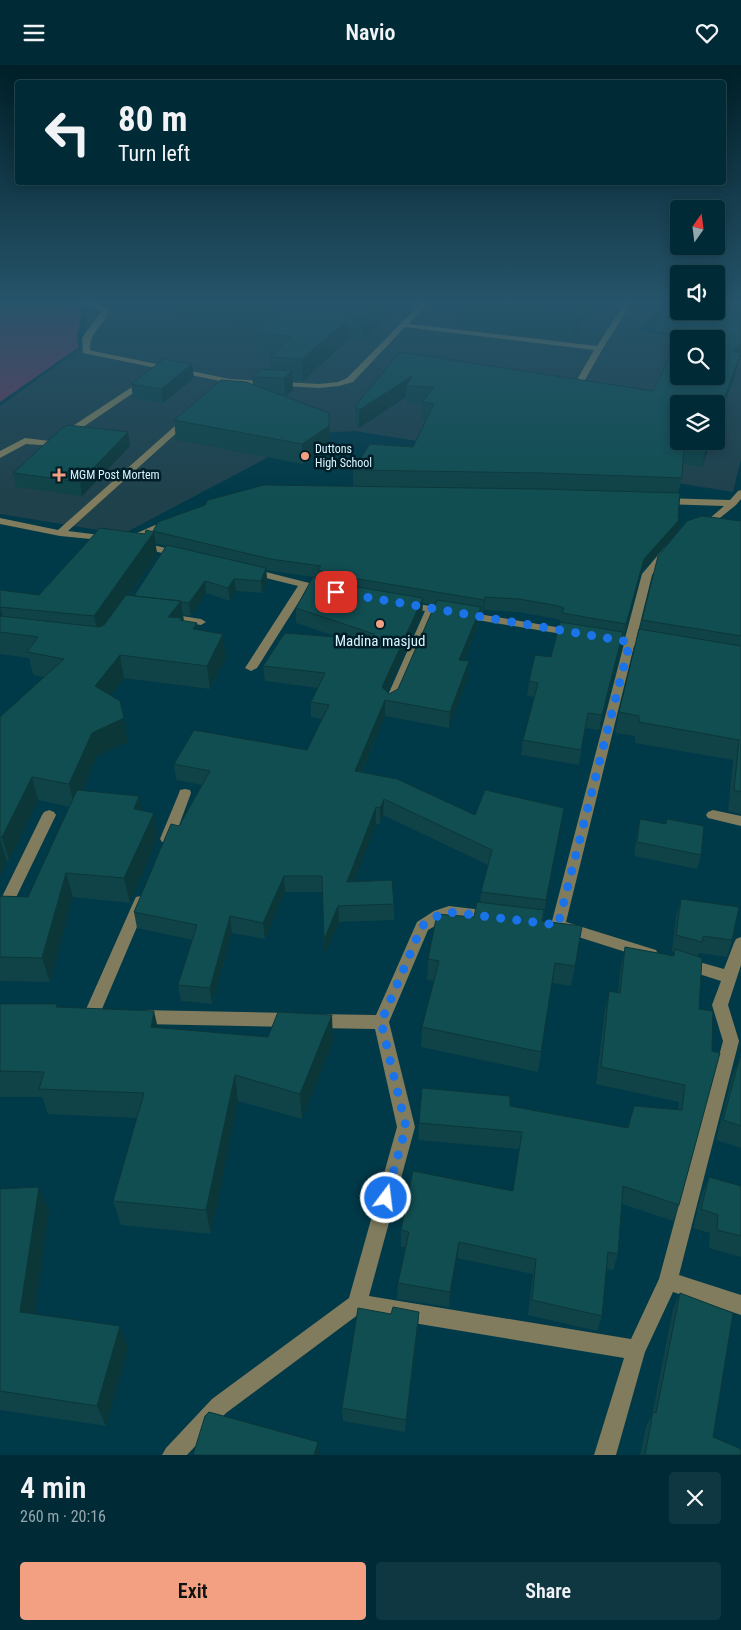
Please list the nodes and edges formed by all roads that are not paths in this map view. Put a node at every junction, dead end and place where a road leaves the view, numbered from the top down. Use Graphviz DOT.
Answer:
graph roads {
  1 [pos="155,366"];
  2 [pos="364,366"];
  3 [pos="589,366"];
  4 [pos="230,381"];
  5 [pos="144,383"];
  6 [pos="223,387"];
  7 [pos="577,387"];
  8 [pos="193,414"];
  9 [pos="0,455"];
  10 [pos="741,493"];
  11 [pos="656,500"];
  12 [pos="733,503"];
  13 [pos="182,517"];
  14 [pos="0,521"];
  15 [pos="697,530"];
  16 [pos="60,533"];
  17 [pos="123,541"];
  18 [pos="673,544"];
  19 [pos="193,558"];
  20 [pos="239,569"];
  21 [pos="304,585"];
  22 [pos="333,591"];
  23 [pos="392,603"];
  24 [pos="431,609"];
  25 [pos="154,615"];
  26 [pos="201,622"];
  27 [pos="630,642"];
  28 [pos="667,648"];
  29 [pos="251,668"];
  30 [pos="390,705"];
  31 [pos="185,793"];
  32 [pos="49,815"];
  33 [pos="713,815"];
  34 [pos="741,821"];
  35 [pos="160,855"];
  36 [pos="145,891"];
  37 [pos="0,916"];
  38 [pos="508,919"];
  39 [pos="538,923"];
  40 [pos="558,925"];
  41 [pos="741,943"];
  42 [pos="729,977"];
  43 [pos="73,1016"];
  44 [pos="91,1016"];
  45 [pos="381,1022"];
  46 [pos="736,1043"];
  47 [pos="668,1281"];
  48 [pos="357,1304"];
  49 [pos="741,1305"];
  50 [pos="636,1350"];
  51 [pos="173,1455"];
  52 [pos="605,1455"];
  1 -- 4 [label="street"];
  2 -- 4 [label="street"];
  3 -- 7 [label="street"];
  4 -- 6 [label="street"];
  5 -- 9 [label="street"];
  8 -- 16 [label="street"];
  10 -- 12 [label="street"];
  11 -- 12 [label="street"];
  12 -- 15 [label="street"];
  13 -- 17 [label="street"];
  14 -- 16 [label="street"];
  16 -- 17 [label="street"];
  17 -- 19 [label="street"];
  18 -- 27 [label="street"];
  20 -- 21 [label="street"];
  21 -- 22 [label="street"];
  21 -- 29 [label="street"];
  23 -- 24 [label="street"];
  24 -- 27 [label="street"];
  24 -- 30 [label="street"];
  25 -- 26 [label="street"];
  27 -- 28 [label="street"];
  27 -- 40 [label="street"];
  31 -- 35 [label="street"];
  32 -- 37 [label="street"];
  33 -- 34 [label="street"];
  36 -- 44 [label="street"];
  38 -- 45 [label="street"];
  39 -- 40 [label="street"];
  40 -- 42 [label="street"];
  41 -- 42 [label="street"];
  42 -- 46 [label="street"];
  43 -- 44 [label="street"];
  44 -- 45 [label="street"];
  45 -- 48 [label="street"];
  46 -- 47 [label="street"];
  47 -- 49 [label="street"];
  47 -- 50 [label="street"];
  48 -- 50 [label="street"];
  48 -- 51 [label="street"];
  50 -- 52 [label="street"];
}
